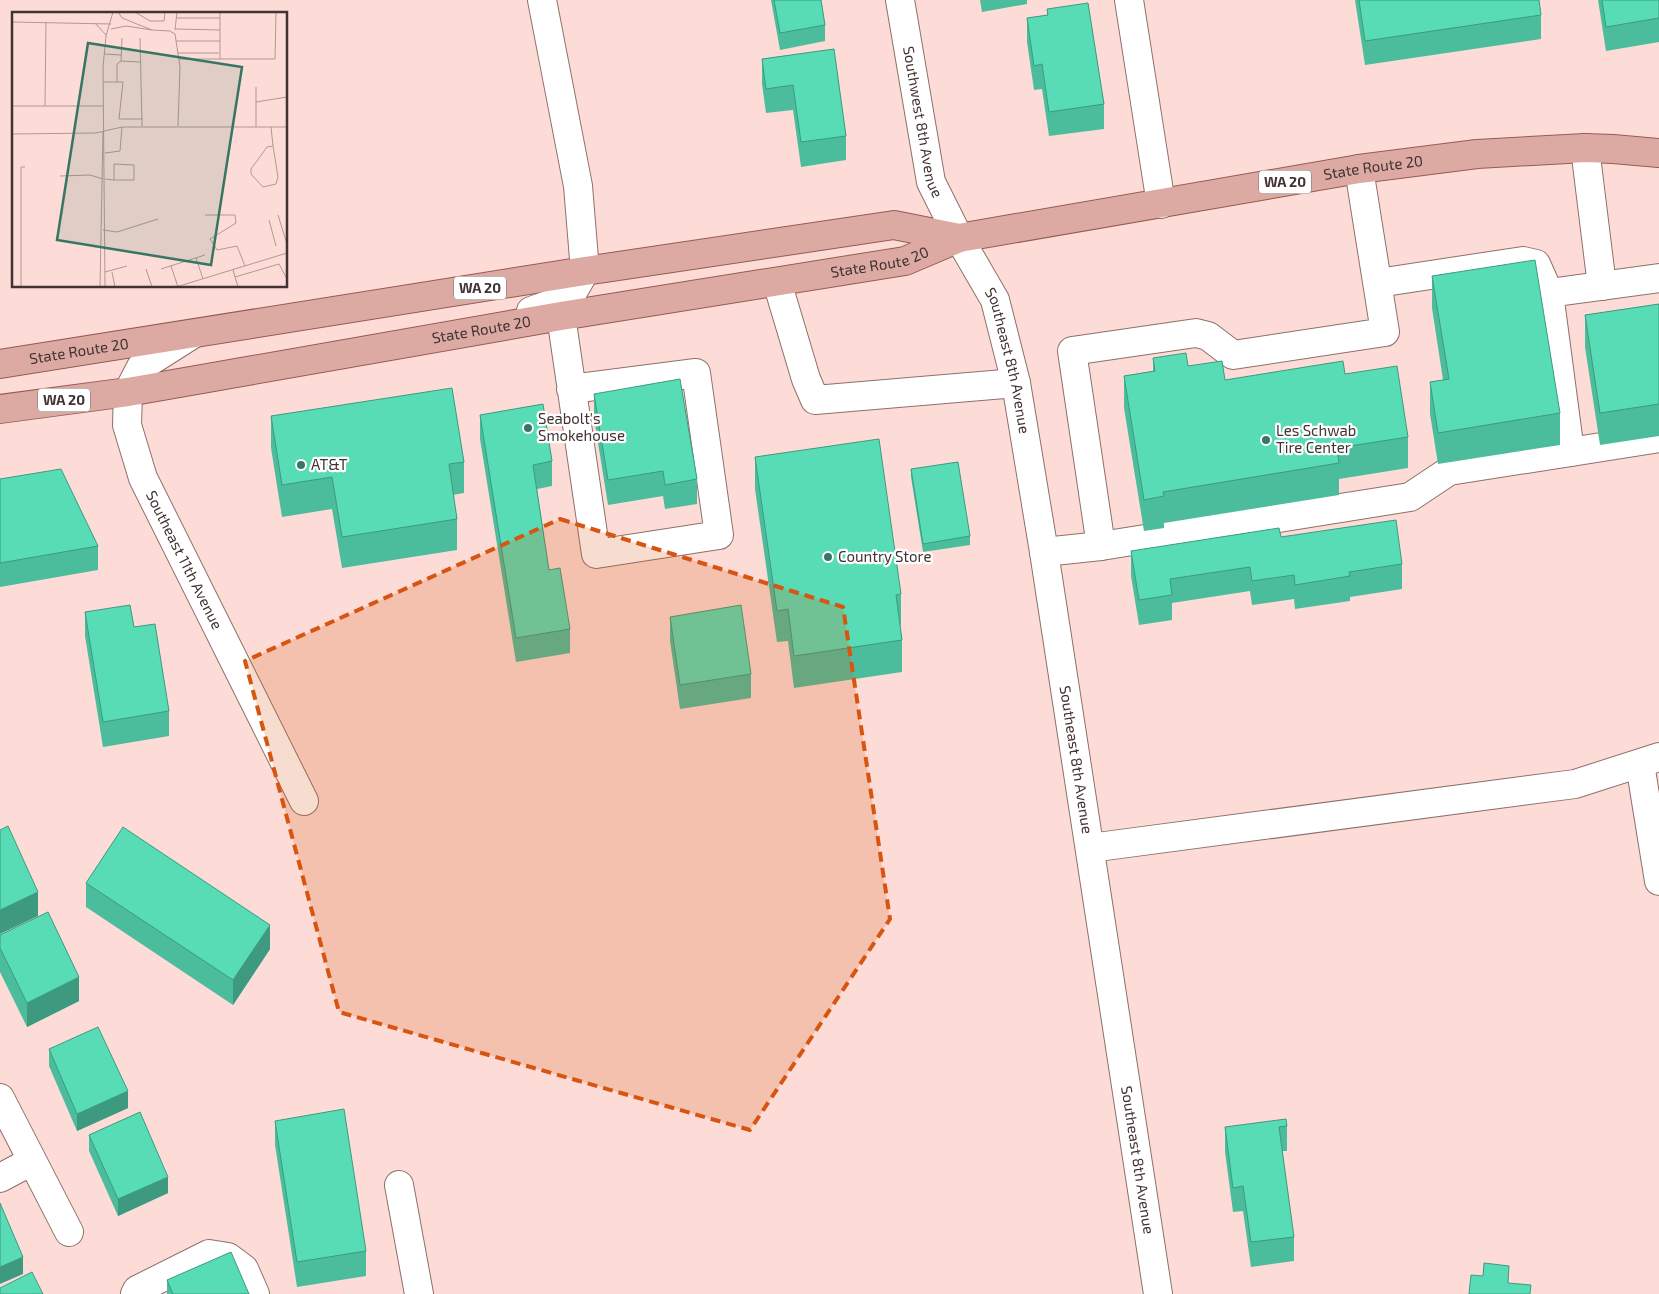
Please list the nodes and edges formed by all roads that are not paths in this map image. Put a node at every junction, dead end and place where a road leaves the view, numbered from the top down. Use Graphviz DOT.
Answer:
graph roads {
  1 [pos="542,0"];
  2 [pos="900,0"];
  3 [pos="1129,0"];
  4 [pos="1659,144"];
  5 [pos="1585,148"];
  6 [pos="1613,149"];
  7 [pos="1659,154"];
  8 [pos="1359,170"];
  9 [pos="1161,204"];
  10 [pos="959,238"];
  11 [pos="585,272"];
  12 [pos="1659,278"];
  13 [pos="778,282"];
  14 [pos="1378,283"];
  15 [pos="1602,286"];
  16 [pos="1549,293"];
  17 [pos="561,316"];
  18 [pos="480,331"];
  19 [pos="193,334"];
  20 [pos="0,364"];
  21 [pos="1016,383"];
  22 [pos="571,389"];
  23 [pos="128,392"];
  24 [pos="0,409"];
  25 [pos="1659,438"];
  26 [pos="1570,452"];
  27 [pos="1101,546"];
  28 [pos="1044,552"];
  29 [pos="1650,761"];
  30 [pos="304,801"];
  31 [pos="1090,848"];
  32 [pos="1659,881"];
  33 [pos="0,1098"];
  34 [pos="32,1161"];
  35 [pos="0,1178"];
  36 [pos="399,1185"];
  37 [pos="69,1232"];
  38 [pos="135,1294"];
  39 [pos="255,1294"];
  40 [pos="419,1294"];
  41 [pos="1158,1294"];
  1 -- 11 [label="street"];
  2 -- 10 [label="street, Southwest 8th Avenue"];
  3 -- 9 [label="street"];
  4 -- 6 [label="main road, State Route 20 / WA 20"];
  5 -- 6 [label="main road, State Route 20 / WA 20"];
  5 -- 8 [label="main road, State Route 20 / WA 20"];
  5 -- 15 [label="street"];
  6 -- 7 [label="main road, State Route 20 / WA 20"];
  8 -- 9 [label="main road, State Route 20 / WA 20"];
  8 -- 14 [label="street"];
  9 -- 10 [label="main road, State Route 20 / WA 20"];
  10 -- 11 [label="main road, State Route 20 / WA 20"];
  10 -- 13 [label="main road, State Route 20 / WA 20"];
  10 -- 21 [label="street, Southeast 8th Avenue"];
  11 -- 18 [label="street"];
  11 -- 19 [label="main road, State Route 20 / WA 20"];
  12 -- 15 [label="street"];
  13 -- 17 [label="main road, State Route 20 / WA 20"];
  13 -- 21 [label="street"];
  14 -- 16 [label="street"];
  14 -- 27 [label="street"];
  15 -- 16 [label="street"];
  16 -- 26 [label="street"];
  17 -- 18 [label="main road, State Route 20 / WA 20"];
  17 -- 22 [label="street"];
  18 -- 23 [label="main road, State Route 20 / WA 20"];
  19 -- 20 [label="main road, State Route 20 / WA 20"];
  19 -- 23 [label="street, Southeast 11th Avenue"];
  21 -- 28 [label="street, Southeast 8th Avenue"];
  22 -- 22 [label="street"];
  23 -- 24 [label="main road, State Route 20 / WA 20"];
  23 -- 30 [label="street, Southeast 11th Avenue"];
  25 -- 26 [label="street"];
  26 -- 27 [label="street"];
  27 -- 28 [label="street"];
  28 -- 31 [label="street, Southeast 8th Avenue"];
  29 -- 31 [label="street"];
  29 -- 32 [label="street"];
  31 -- 41 [label="street, Southeast 8th Avenue"];
  33 -- 34 [label="street"];
  34 -- 35 [label="street"];
  34 -- 37 [label="street"];
  36 -- 40 [label="street"];
  38 -- 39 [label="street"];
}
